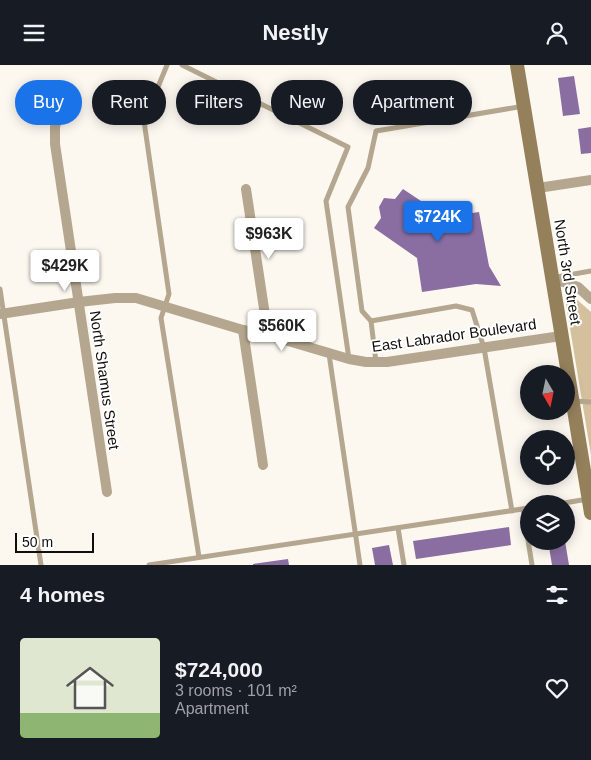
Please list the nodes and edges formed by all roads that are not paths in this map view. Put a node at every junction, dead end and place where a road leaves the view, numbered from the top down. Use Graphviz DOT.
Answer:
graph roads {
  1 [pos="167,65"];
  2 [pos="182,65"];
  3 [pos="517,65"];
  4 [pos="524,106"];
  5 [pos="56,125"];
  6 [pos="591,180"];
  7 [pos="538,188"];
  8 [pos="246,189"];
  9 [pos="591,271"];
  10 [pos="552,278"];
  11 [pos="0,289"];
  12 [pos="591,299"];
  13 [pos="79,302"];
  14 [pos="165,307"];
  15 [pos="1,313"];
  16 [pos="371,321"];
  17 [pos="243,330"];
  18 [pos="268,335"];
  19 [pos="562,336"];
  20 [pos="484,348"];
  21 [pos="328,353"];
  22 [pos="349,359"];
  23 [pos="376,362"];
  24 [pos="566,365"];
  25 [pos="575,401"];
  26 [pos="591,402"];
  27 [pos="575,418"];
  28 [pos="263,465"];
  29 [pos="107,492"];
  30 [pos="575,505"];
  31 [pos="590,506"];
  32 [pos="520,510"];
  33 [pos="512,511"];
  34 [pos="398,528"];
  35 [pos="355,534"];
  36 [pos="530,550"];
  37 [pos="199,557"];
  38 [pos="171,563"];
  39 [pos="41,565"];
  40 [pos="149,565"];
  41 [pos="360,565"];
  42 [pos="404,565"];
  43 [pos="532,565"];
  1 -- 14 [label="lane"];
  2 -- 22 [label="lane"];
  3 -- 4 [label="main road, North 3rd Street"];
  4 -- 7 [label="main road, North 3rd Street"];
  4 -- 16 [label="lane"];
  5 -- 13 [label="street, North Shamus Street"];
  6 -- 7 [label="street"];
  7 -- 10 [label="main road, North 3rd Street"];
  8 -- 18 [label="street"];
  9 -- 10 [label="lane"];
  10 -- 12 [label="street"];
  10 -- 19 [label="main road, North 3rd Street"];
  11 -- 15 [label="lane"];
  13 -- 14 [label="street, East Labrador Boulevard"];
  13 -- 15 [label="street, East Labrador Boulevard"];
  13 -- 29 [label="street, North Shamus Street"];
  14 -- 17 [label="street, East Labrador Boulevard"];
  14 -- 37 [label="lane"];
  15 -- 39 [label="lane"];
  16 -- 20 [label="lane"];
  16 -- 23 [label="lane"];
  17 -- 18 [label="street, East Labrador Boulevard"];
  17 -- 28 [label="street"];
  18 -- 21 [label="street, East Labrador Boulevard"];
  19 -- 20 [label="street, East Labrador Boulevard"];
  19 -- 24 [label="main road, North 3rd Street"];
  20 -- 23 [label="street, East Labrador Boulevard"];
  20 -- 33 [label="lane"];
  21 -- 22 [label="street, East Labrador Boulevard"];
  21 -- 35 [label="lane"];
  22 -- 23 [label="street, East Labrador Boulevard"];
  25 -- 26 [label="lane"];
  27 -- 31 [label="main road, North 3rd Street"];
  30 -- 31 [label="lane"];
  32 -- 33 [label="lane"];
  33 -- 34 [label="lane"];
  34 -- 35 [label="lane"];
  34 -- 42 [label="lane"];
  35 -- 37 [label="lane"];
  35 -- 41 [label="lane"];
  36 -- 43 [label="lane"];
  37 -- 38 [label="lane"];
  38 -- 40 [label="lane"];
}
